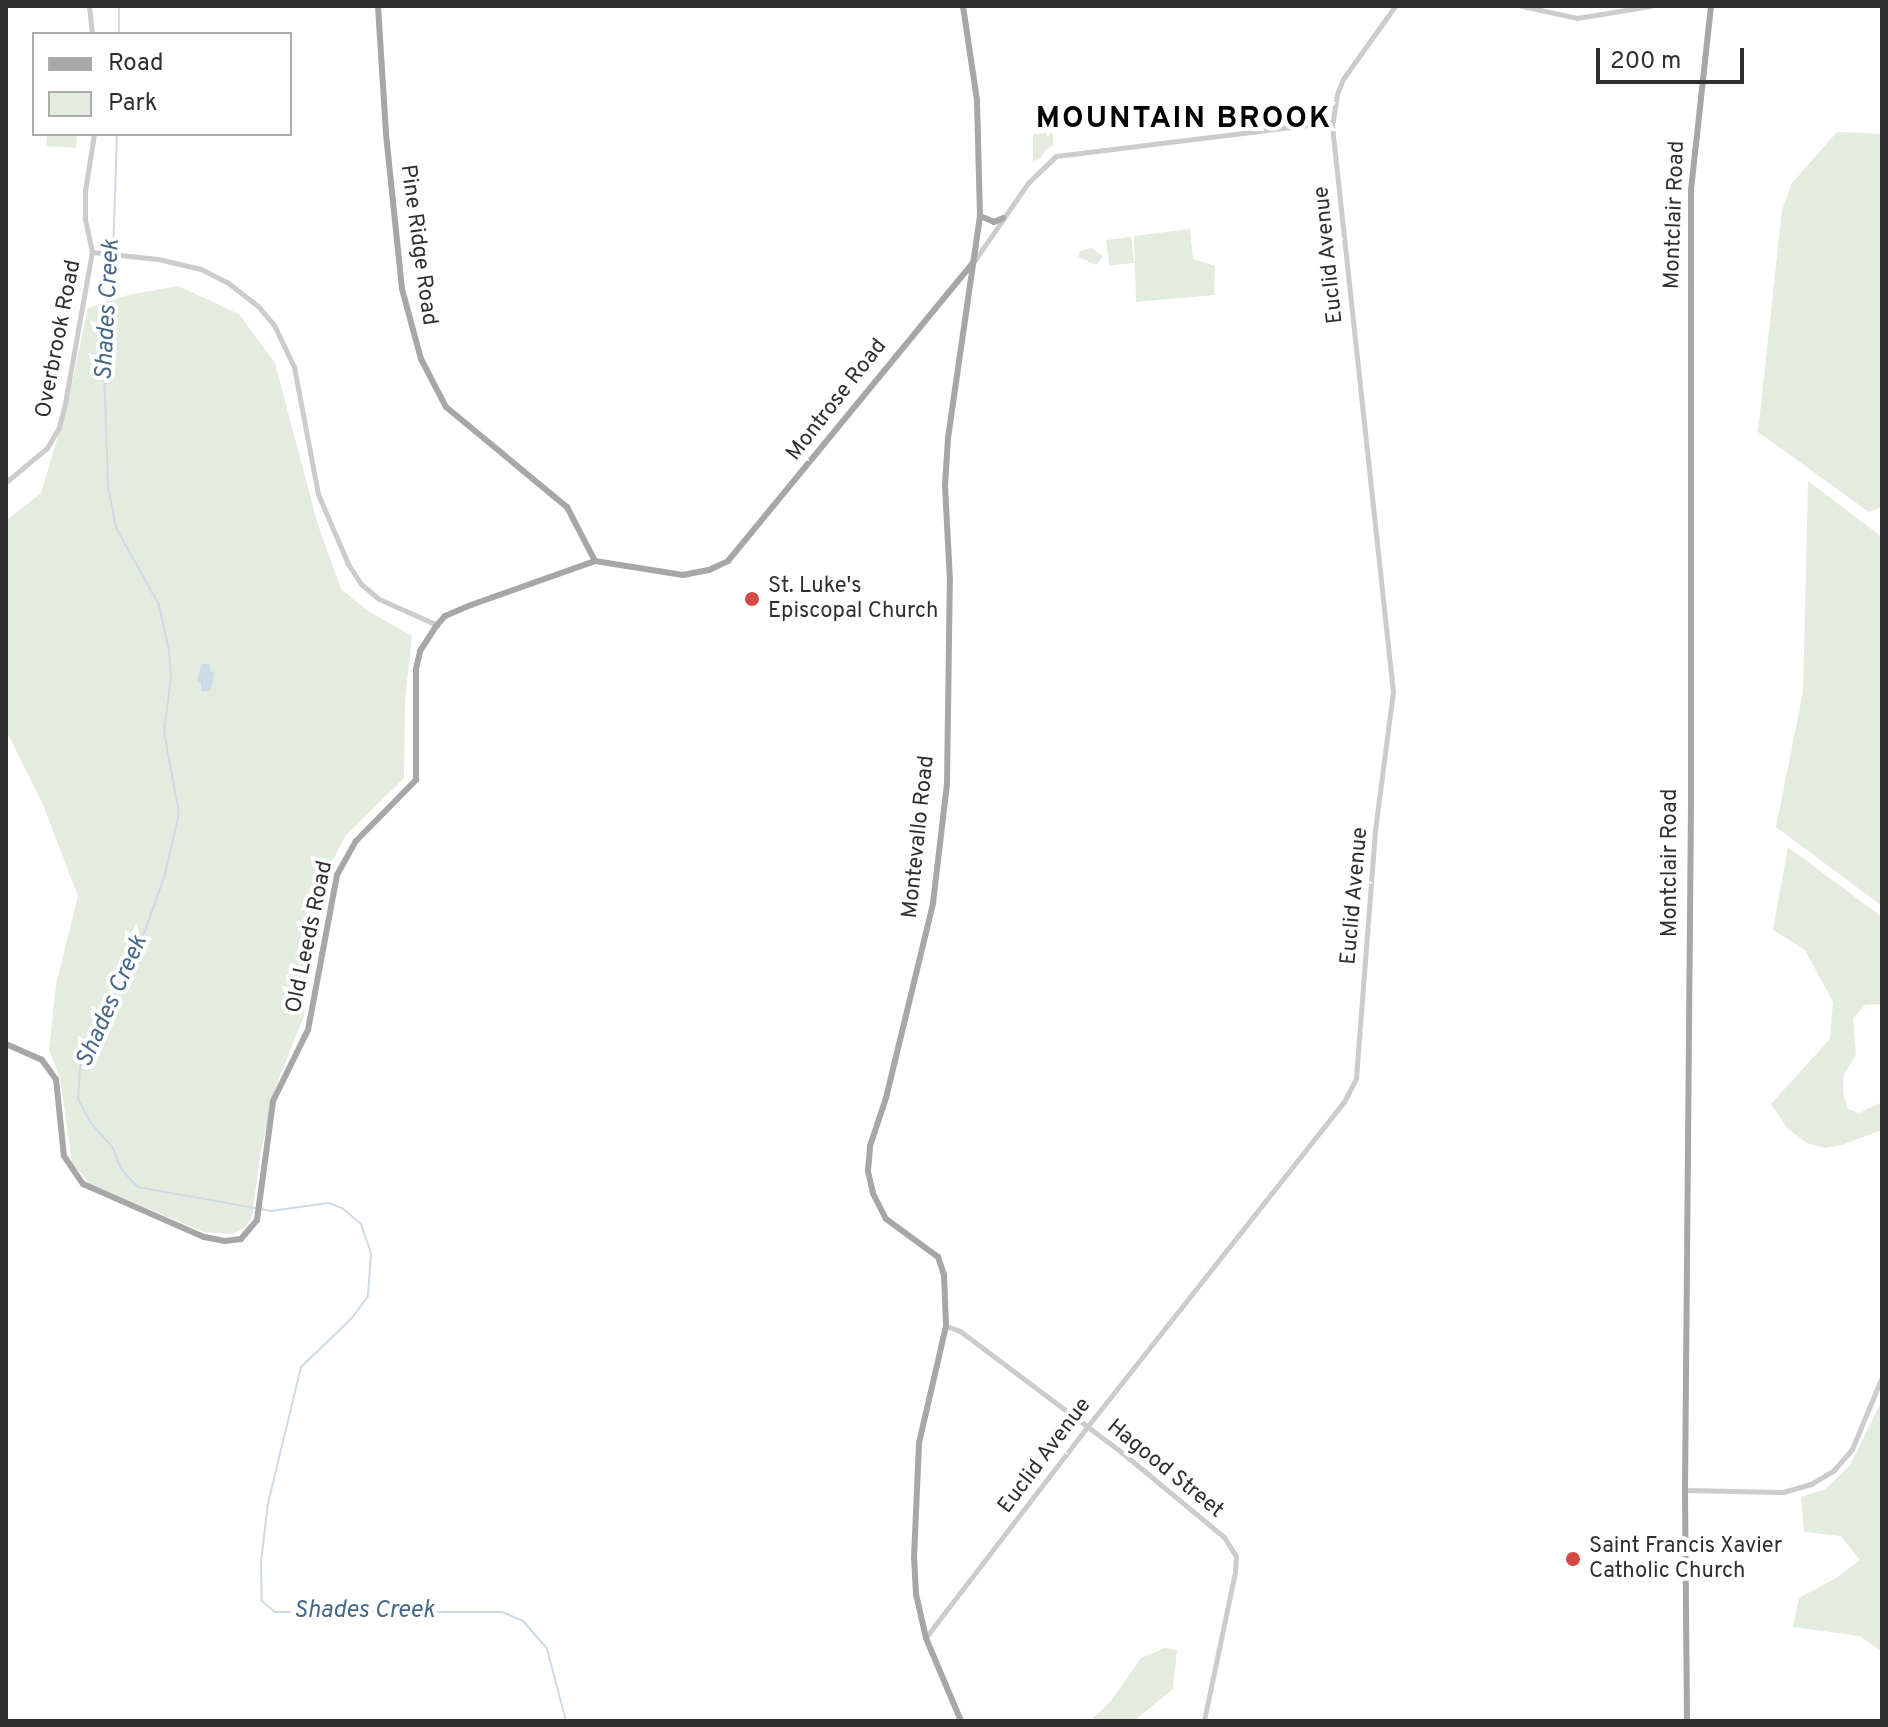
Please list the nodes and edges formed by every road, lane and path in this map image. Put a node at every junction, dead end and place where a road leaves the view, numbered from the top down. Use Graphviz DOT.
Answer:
graph roads {
  1 [pos="89,6"];
  2 [pos="378,6"];
  3 [pos="963,6"];
  4 [pos="1395,6"];
  5 [pos="1522,6"];
  6 [pos="1650,6"];
  7 [pos="1711,6"];
  8 [pos="92,32"];
  9 [pos="1332,122"];
  10 [pos="94,136"];
  11 [pos="980,216"];
  12 [pos="1003,218"];
  13 [pos="92,252"];
  14 [pos="974,261"];
  15 [pos="950,291"];
  16 [pos="967,298"];
  17 [pos="6,482"];
  18 [pos="595,561"];
  19 [pos="437,625"];
  20 [pos="6,1044"];
  21 [pos="946,1326"];
  22 [pos="1882,1377"];
  23 [pos="1087,1427"];
  24 [pos="1685,1490"];
  25 [pos="926,1638"];
  26 [pos="961,1721"];
  27 [pos="1204,1721"];
  28 [pos="1687,1721"];
  1 -- 8 [label="street"];
  2 -- 18 [label="main road, Pine Ridge Road"];
  3 -- 11 [label="main road, Montevallo Road"];
  4 -- 9 [label="street, Euclid Avenue"];
  5 -- 6 [label="street"];
  7 -- 24 [label="main road, Montclair Road"];
  9 -- 12 [label="street"];
  9 -- 23 [label="street, Euclid Avenue"];
  10 -- 13 [label="street, Overbrook Road"];
  11 -- 12 [label="main road"];
  11 -- 14 [label="main road, Montevallo Road"];
  12 -- 14 [label="street"];
  13 -- 17 [label="street, Overbrook Road"];
  13 -- 19 [label="street"];
  14 -- 15 [label="main road, Montrose Road"];
  14 -- 16 [label="main road, Montevallo Road"];
  15 -- 16 [label="main road"];
  15 -- 18 [label="main road, Montrose Road"];
  16 -- 21 [label="main road, Montevallo Road"];
  18 -- 19 [label="main road"];
  19 -- 20 [label="main road, Old Leeds Road"];
  21 -- 23 [label="street, Hagood Street"];
  21 -- 25 [label="main road, Montevallo Road"];
  22 -- 24 [label="street"];
  23 -- 25 [label="street, Euclid Avenue"];
  23 -- 27 [label="street, Hagood Street"];
  24 -- 28 [label="main road, Montclair Road"];
  25 -- 26 [label="main road, Montevallo Road"];
}
